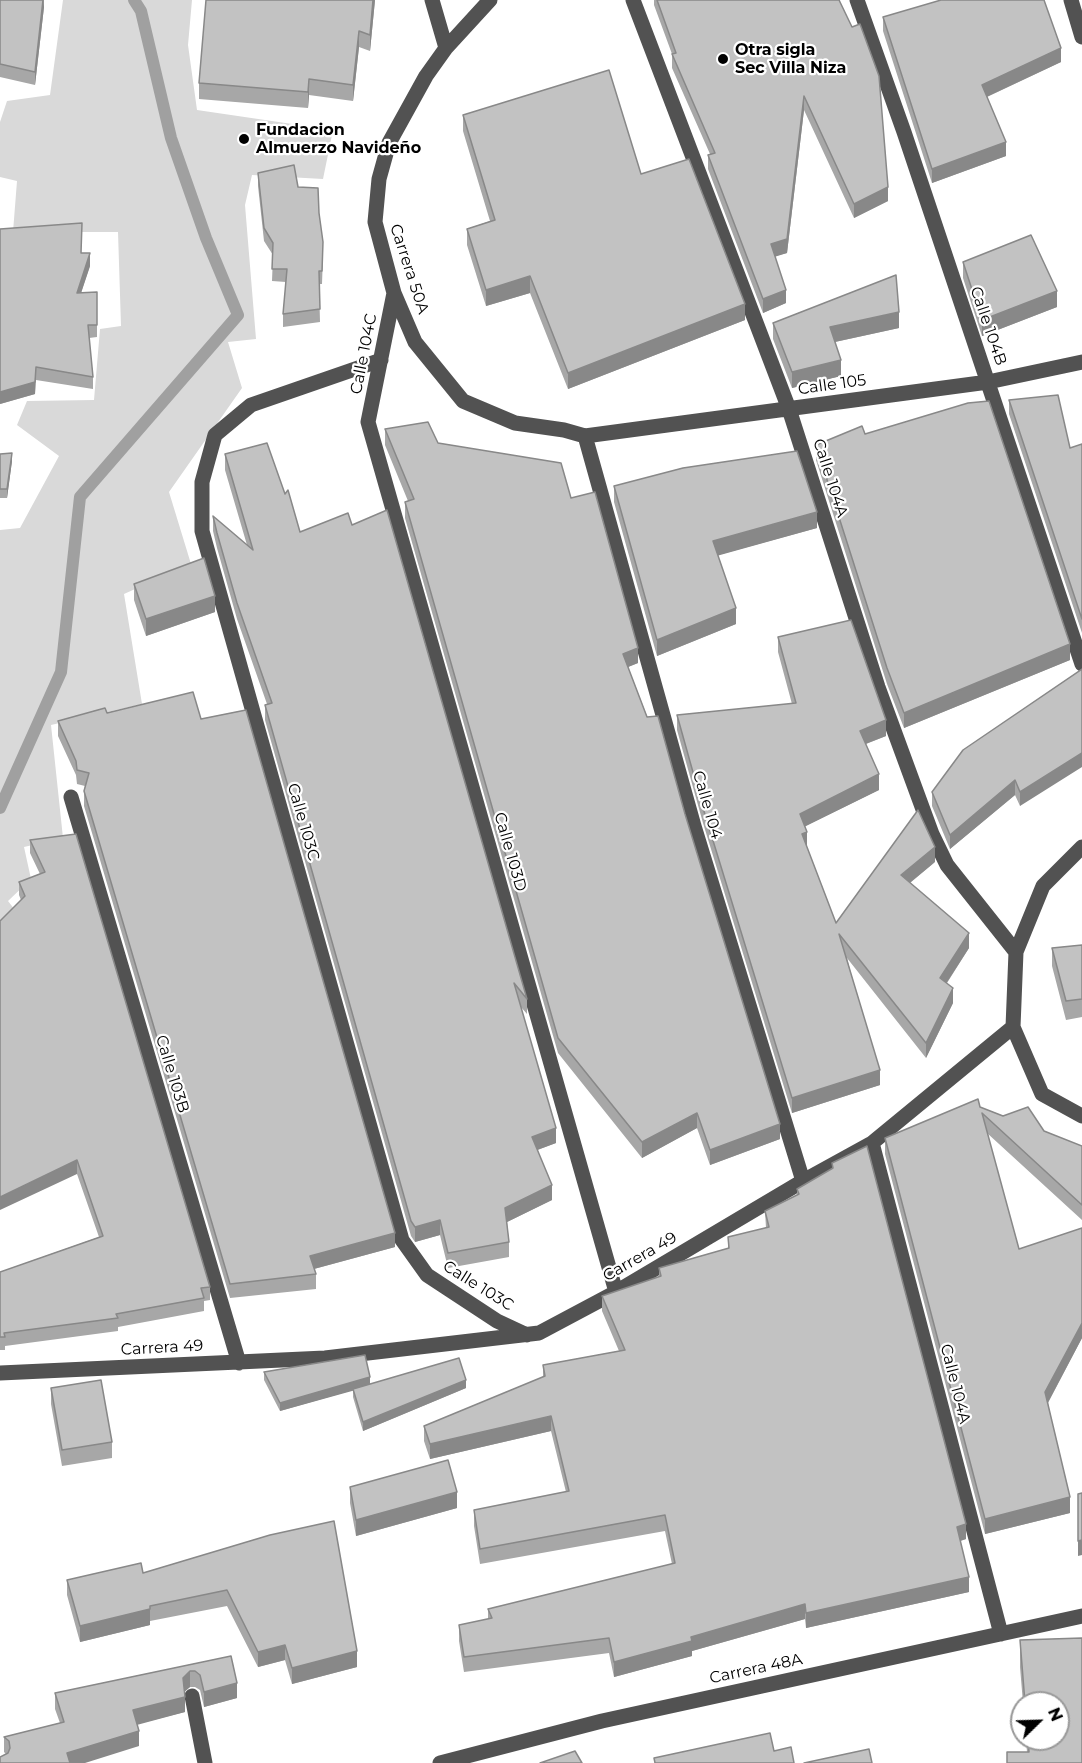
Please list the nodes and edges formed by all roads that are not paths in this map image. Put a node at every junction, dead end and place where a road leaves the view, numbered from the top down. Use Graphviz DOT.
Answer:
graph roads {
  1 [pos="432,0"];
  2 [pos="490,0"];
  3 [pos="633,0"];
  4 [pos="857,0"];
  5 [pos="1071,0"];
  6 [pos="1082,37"];
  7 [pos="446,48"];
  8 [pos="394,293"];
  9 [pos="381,360"];
  10 [pos="1082,362"];
  11 [pos="988,382"];
  12 [pos="789,409"];
  13 [pos="368,422"];
  14 [pos="585,436"];
  15 [pos="1082,664"];
  16 [pos="71,796"];
  17 [pos="1082,848"];
  18 [pos="1016,952"];
  19 [pos="1013,1027"];
  20 [pos="1082,1116"];
  21 [pos="872,1143"];
  22 [pos="803,1181"];
  23 [pos="616,1292"];
  24 [pos="526,1335"];
  25 [pos="239,1363"];
  26 [pos="0,1373"];
  27 [pos="1082,1616"];
  28 [pos="1001,1634"];
  29 [pos="192,1696"];
  30 [pos="205,1763"];
  31 [pos="440,1763"];
  1 -- 7 [label="street"];
  2 -- 7 [label="street, Carrera 50A"];
  3 -- 12 [label="street, Calle 104A"];
  4 -- 11 [label="street, Calle 104B"];
  5 -- 6 [label="street"];
  7 -- 8 [label="street, Carrera 50A"];
  8 -- 9 [label="street, Calle 104C"];
  8 -- 14 [label="street, Carrera 50A"];
  9 -- 13 [label="street, Calle 104C"];
  9 -- 24 [label="street, Calle 103C"];
  10 -- 11 [label="street, Calle 105"];
  11 -- 12 [label="street, Calle 105"];
  11 -- 15 [label="street, Calle 104B"];
  12 -- 14 [label="street, Calle 105"];
  12 -- 18 [label="street, Calle 104A"];
  13 -- 23 [label="street, Calle 103D"];
  14 -- 22 [label="street, Calle 104"];
  16 -- 25 [label="street, Calle 103B"];
  17 -- 18 [label="street"];
  18 -- 19 [label="street"];
  19 -- 20 [label="street"];
  19 -- 21 [label="street, Carrera 49"];
  21 -- 22 [label="street, Carrera 49"];
  21 -- 28 [label="street, Calle 104A"];
  22 -- 23 [label="street, Carrera 49"];
  23 -- 24 [label="street, Carrera 49"];
  24 -- 25 [label="street, Carrera 49"];
  25 -- 26 [label="street, Carrera 49"];
  27 -- 28 [label="street, Carrera 48A"];
  28 -- 31 [label="street, Carrera 48A"];
  29 -- 30 [label="street"];
}
